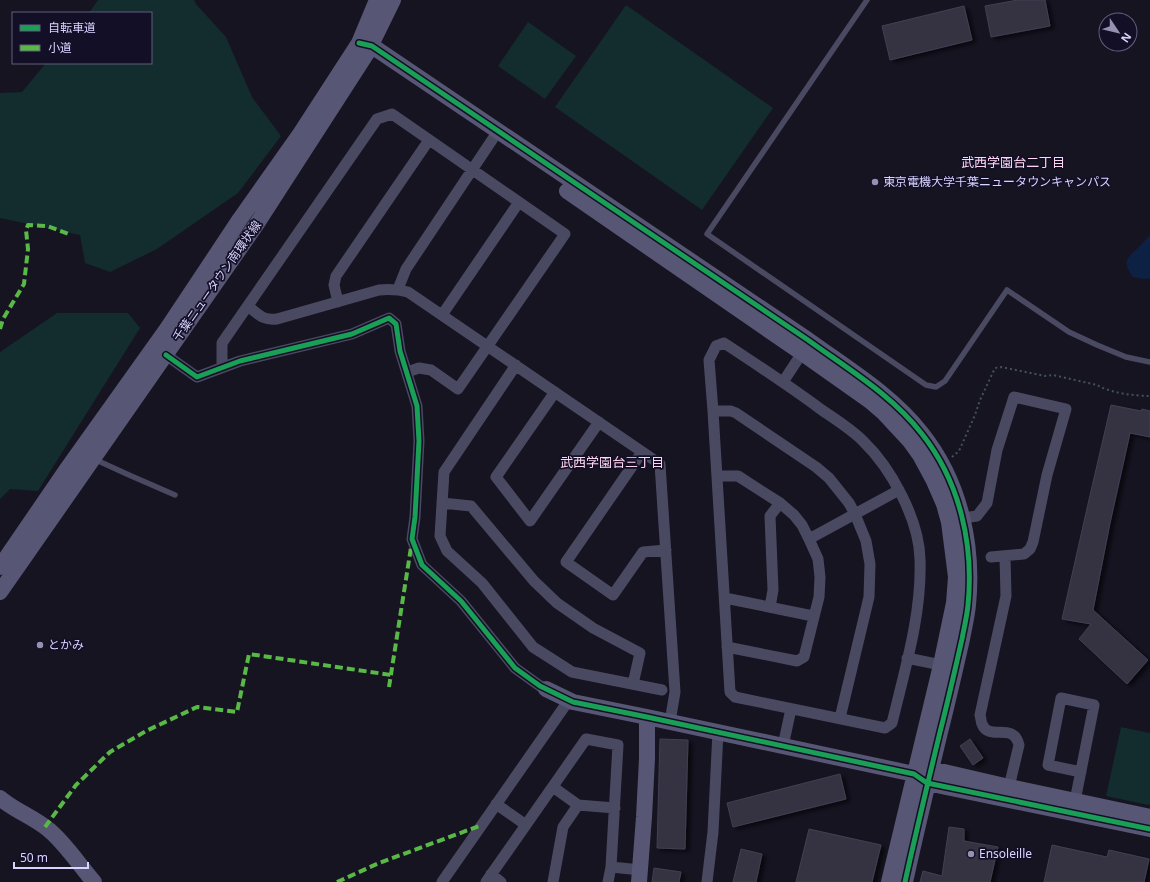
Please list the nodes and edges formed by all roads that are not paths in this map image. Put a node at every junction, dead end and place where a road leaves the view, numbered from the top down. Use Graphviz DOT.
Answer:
graph roads {
  1 [pos="377,0"];
  2 [pos="393,0"];
  3 [pos="867,0"];
  4 [pos="366,47"];
  5 [pos="496,136"];
  6 [pos="429,140"];
  7 [pos="472,170"];
  8 [pos="519,202"];
  9 [pos="398,289"];
  10 [pos="338,302"];
  11 [pos="248,306"];
  12 [pos="442,315"];
  13 [pos="488,346"];
  14 [pos="802,353"];
  15 [pos="166,355"];
  16 [pos="1150,362"];
  17 [pos="516,366"];
  18 [pos="222,367"];
  19 [pos="407,372"];
  20 [pos="782,382"];
  21 [pos="555,392"];
  22 [pos="713,411"];
  23 [pos="599,422"];
  24 [pos="642,452"];
  25 [pos="93,458"];
  26 [pos="717,476"];
  27 [pos="899,490"];
  28 [pos="175,495"];
  29 [pos="442,503"];
  30 [pos="780,503"];
  31 [pos="855,514"];
  32 [pos="963,518"];
  33 [pos="810,539"];
  34 [pos="666,550"];
  35 [pos="1005,556"];
  36 [pos="991,557"];
  37 [pos="0,567"];
  38 [pos="0,592"];
  39 [pos="725,598"];
  40 [pos="770,607"];
  41 [pos="813,616"];
  42 [pos="727,647"];
  43 [pos="908,658"];
  44 [pos="941,665"];
  45 [pos="633,684"];
  46 [pos="546,689"];
  47 [pos="662,690"];
  48 [pos="569,700"];
  49 [pos="791,709"];
  50 [pos="646,717"];
  51 [pos="840,718"];
  52 [pos="670,722"];
  53 [pos="718,732"];
  54 [pos="783,746"];
  55 [pos="1081,772"];
  56 [pos="924,775"];
  57 [pos="553,787"];
  58 [pos="1009,787"];
  59 [pos="0,798"];
  60 [pos="1075,801"];
  61 [pos="496,804"];
  62 [pos="578,805"];
  63 [pos="615,808"];
  64 [pos="1150,816"];
  65 [pos="526,824"];
  66 [pos="1150,829"];
  67 [pos="611,867"];
  68 [pos="640,876"];
  69 [pos="489,878"];
  70 [pos="94,882"];
  71 [pos="442,882"];
  72 [pos="501,882"];
  73 [pos="552,882"];
  74 [pos="608,882"];
  75 [pos="707,882"];
  76 [pos="889,882"];
  77 [pos="905,882"];
  1 -- 4 [label="street, 千葉ニュータウン南環状線"];
  2 -- 4 [label="street, 千葉ニュータウン南環状線"];
  3 -- 16 [label="lane"];
  4 -- 5 [label="street"];
  4 -- 15 [label="street, 千葉ニュータウン南環状線"];
  4 -- 37 [label="street, 千葉ニュータウン南環状線"];
  5 -- 7 [label="street"];
  5 -- 14 [label="street"];
  5 -- 32 [label="street"];
  6 -- 7 [label="street"];
  6 -- 10 [label="street"];
  6 -- 11 [label="street"];
  7 -- 8 [label="street"];
  7 -- 9 [label="street"];
  8 -- 12 [label="street"];
  8 -- 13 [label="street"];
  9 -- 10 [label="street"];
  9 -- 12 [label="street"];
  10 -- 11 [label="street"];
  11 -- 18 [label="street"];
  12 -- 13 [label="street"];
  13 -- 17 [label="street"];
  13 -- 19 [label="street"];
  14 -- 20 [label="street"];
  14 -- 44 [label="street"];
  15 -- 18 [label="street"];
  15 -- 25 [label="street, 千葉ニュータウン南環状線"];
  17 -- 21 [label="street"];
  17 -- 29 [label="street"];
  18 -- 19 [label="street"];
  19 -- 46 [label="street"];
  20 -- 22 [label="street"];
  20 -- 27 [label="street"];
  21 -- 23 [label="street"];
  21 -- 23 [label="street"];
  22 -- 26 [label="street"];
  22 -- 31 [label="street"];
  23 -- 24 [label="street"];
  24 -- 34 [label="street"];
  24 -- 34 [label="street"];
  25 -- 28 [label="lane"];
  25 -- 38 [label="street, 千葉ニュータウン南環状線"];
  26 -- 30 [label="street"];
  26 -- 39 [label="street"];
  27 -- 31 [label="street"];
  27 -- 43 [label="street"];
  29 -- 45 [label="street"];
  29 -- 45 [label="street"];
  30 -- 33 [label="street"];
  30 -- 40 [label="street"];
  31 -- 33 [label="street"];
  31 -- 51 [label="street"];
  32 -- 35 [label="street"];
  32 -- 56 [label="street"];
  33 -- 41 [label="street"];
  34 -- 52 [label="street"];
  35 -- 36 [label="street"];
  35 -- 58 [label="street"];
  39 -- 40 [label="street"];
  39 -- 42 [label="street"];
  40 -- 41 [label="street"];
  41 -- 42 [label="street"];
  42 -- 49 [label="street"];
  43 -- 44 [label="street"];
  43 -- 51 [label="street"];
  44 -- 56 [label="street"];
  45 -- 47 [label="street"];
  46 -- 48 [label="street"];
  48 -- 50 [label="street"];
  48 -- 61 [label="street"];
  49 -- 51 [label="street"];
  49 -- 54 [label="street"];
  50 -- 52 [label="street"];
  50 -- 68 [label="street"];
  52 -- 53 [label="street"];
  53 -- 54 [label="street"];
  53 -- 75 [label="street"];
  54 -- 56 [label="street"];
  55 -- 55 [label="street"];
  55 -- 60 [label="street"];
  56 -- 58 [label="street"];
  56 -- 66 [label="street"];
  56 -- 76 [label="street"];
  56 -- 77 [label="street"];
  57 -- 62 [label="street"];
  57 -- 63 [label="street"];
  57 -- 65 [label="street"];
  58 -- 60 [label="street"];
  59 -- 70 [label="street"];
  60 -- 64 [label="street"];
  61 -- 65 [label="street"];
  61 -- 71 [label="street"];
  62 -- 63 [label="street"];
  62 -- 73 [label="street"];
  63 -- 67 [label="street"];
  65 -- 69 [label="street"];
  67 -- 68 [label="street"];
  67 -- 74 [label="street"];
  69 -- 72 [label="street"];
}
